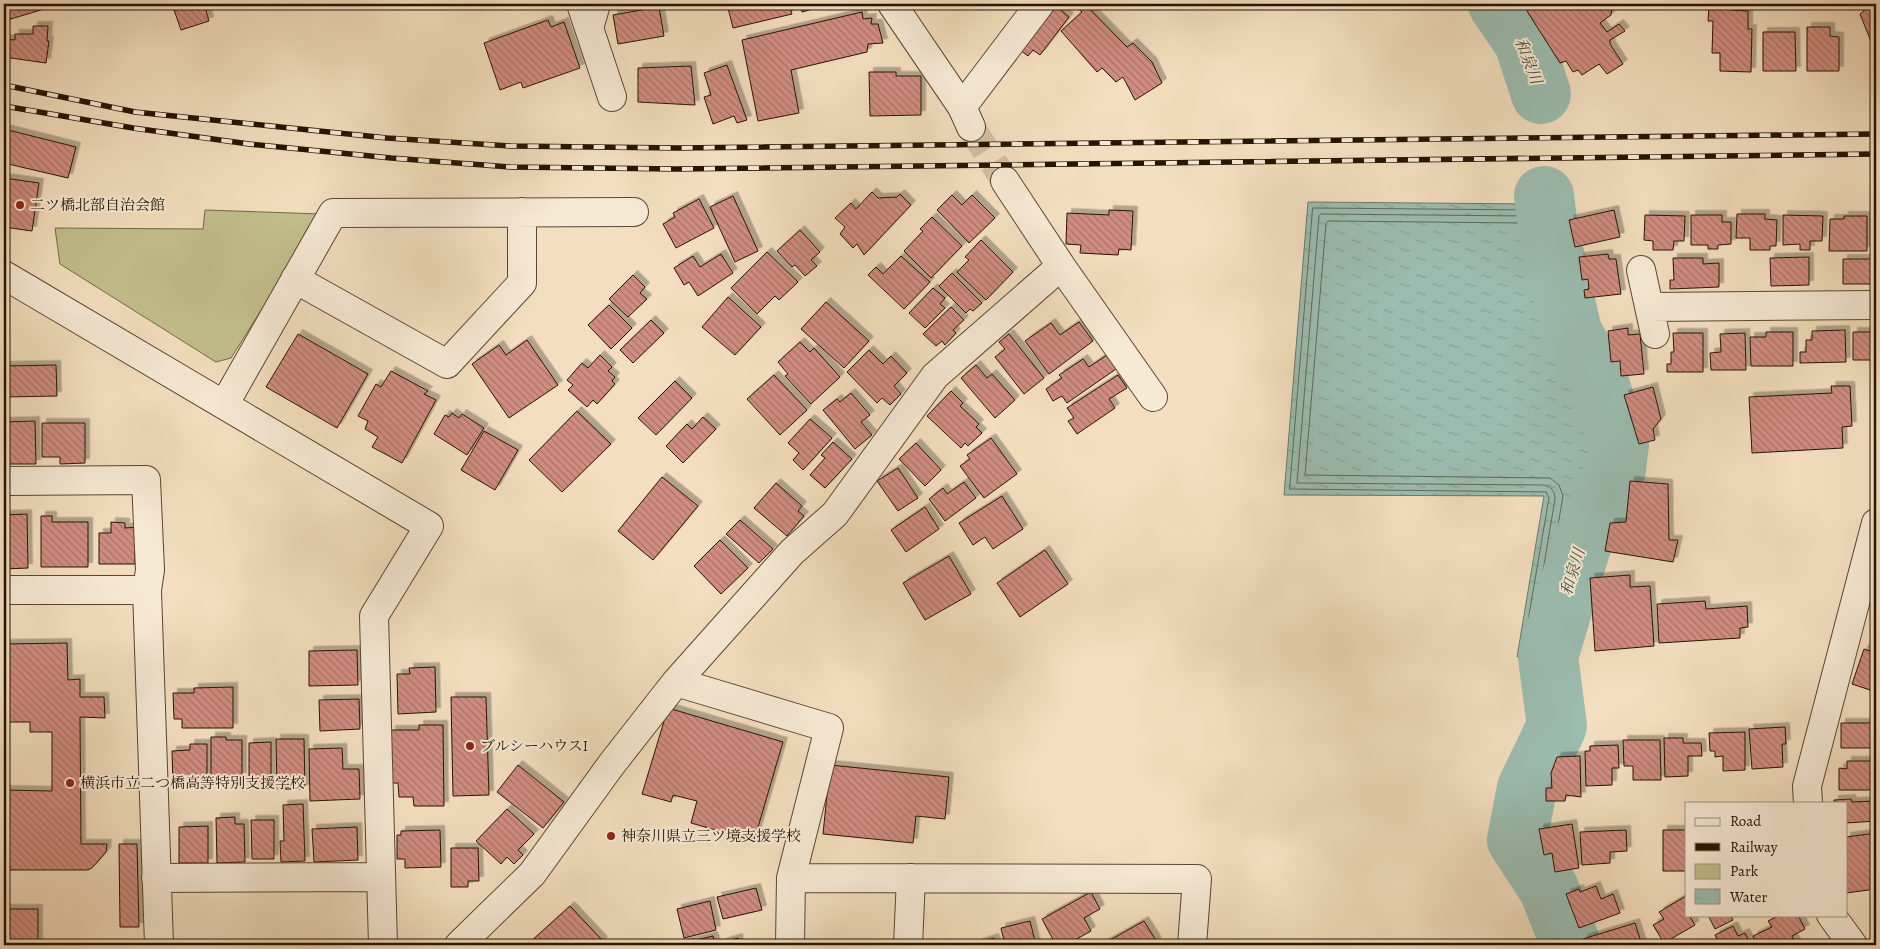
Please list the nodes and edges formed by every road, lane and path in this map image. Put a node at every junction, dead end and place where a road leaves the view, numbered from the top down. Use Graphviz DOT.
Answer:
graph roads {
  1 [pos="892,4"];
  2 [pos="1040,4"];
  3 [pos="589,12"];
  4 [pos="612,97"];
  5 [pos="1005,181"];
  6 [pos="522,212"];
  7 [pos="634,212"];
  8 [pos="1061,266"];
  9 [pos="1641,270"];
  10 [pos="4,275"];
  11 [pos="295,279"];
  12 [pos="1876,305"];
  13 [pos="1649,307"];
  14 [pos="1655,334"];
  15 [pos="1154,397"];
  16 [pos="224,405"];
  17 [pos="4,481"];
  18 [pos="1876,523"];
  19 [pos="4,590"];
  20 [pos="147,590"];
  21 [pos="676,682"];
  22 [pos="1808,802"];
  23 [pos="380,877"];
  24 [pos="156,878"];
  25 [pos="791,878"];
  26 [pos="911,878"];
  27 [pos="1833,916"];
  28 [pos="159,945"];
  29 [pos="383,945"];
  30 [pos="459,945"];
  31 [pos="790,945"];
  32 [pos="908,945"];
  33 [pos="1192,945"];
  34 [pos="1853,945"];
  1 -- 2 [label="street"];
  3 -- 4 [label="street"];
  5 -- 8 [label="street"];
  6 -- 7 [label="street"];
  6 -- 11 [label="street"];
  6 -- 11 [label="street"];
  8 -- 15 [label="street"];
  8 -- 21 [label="street"];
  9 -- 13 [label="street"];
  10 -- 16 [label="street"];
  11 -- 16 [label="street"];
  12 -- 13 [label="street"];
  13 -- 14 [label="street"];
  16 -- 23 [label="street"];
  17 -- 20 [label="street"];
  18 -- 22 [label="street"];
  19 -- 20 [label="street"];
  20 -- 24 [label="street"];
  21 -- 25 [label="street"];
  21 -- 30 [label="street"];
  23 -- 24 [label="street"];
  23 -- 29 [label="street"];
  24 -- 28 [label="street"];
  25 -- 26 [label="street"];
  25 -- 31 [label="street"];
  26 -- 32 [label="street"];
  26 -- 33 [label="street"];
  27 -- 34 [label="street"];
}
